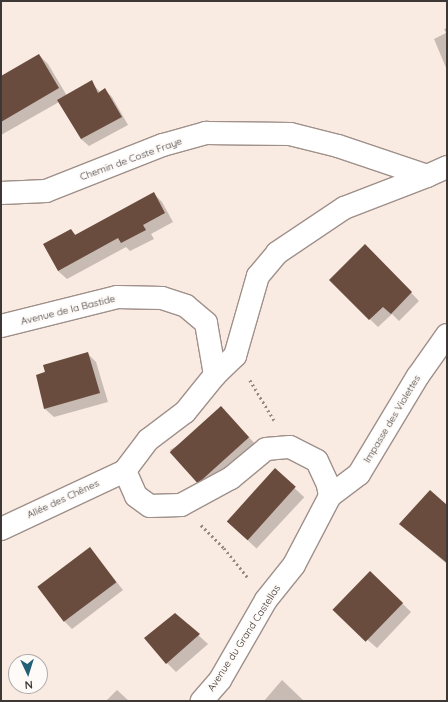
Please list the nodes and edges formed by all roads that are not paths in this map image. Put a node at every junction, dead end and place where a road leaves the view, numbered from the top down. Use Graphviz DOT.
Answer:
graph roads {
  1 [pos="447,167"];
  2 [pos="427,176"];
  3 [pos="1,193"];
  4 [pos="1,326"];
  5 [pos="447,336"];
  6 [pos="215,375"];
  7 [pos="125,471"];
  8 [pos="330,496"];
  9 [pos="1,529"];
  10 [pos="202,701"];
  1 -- 2 [label="street"];
  2 -- 3 [label="street, Chemin de Coste Fraye"];
  2 -- 6 [label="street"];
  4 -- 6 [label="street, Avenue de la Bastide"];
  5 -- 8 [label="street, Impasse des Violettes"];
  6 -- 7 [label="street"];
  7 -- 8 [label="street"];
  7 -- 9 [label="street, Allée des Chênes"];
  8 -- 10 [label="street, Avenue du Grand Castellas"];
}
